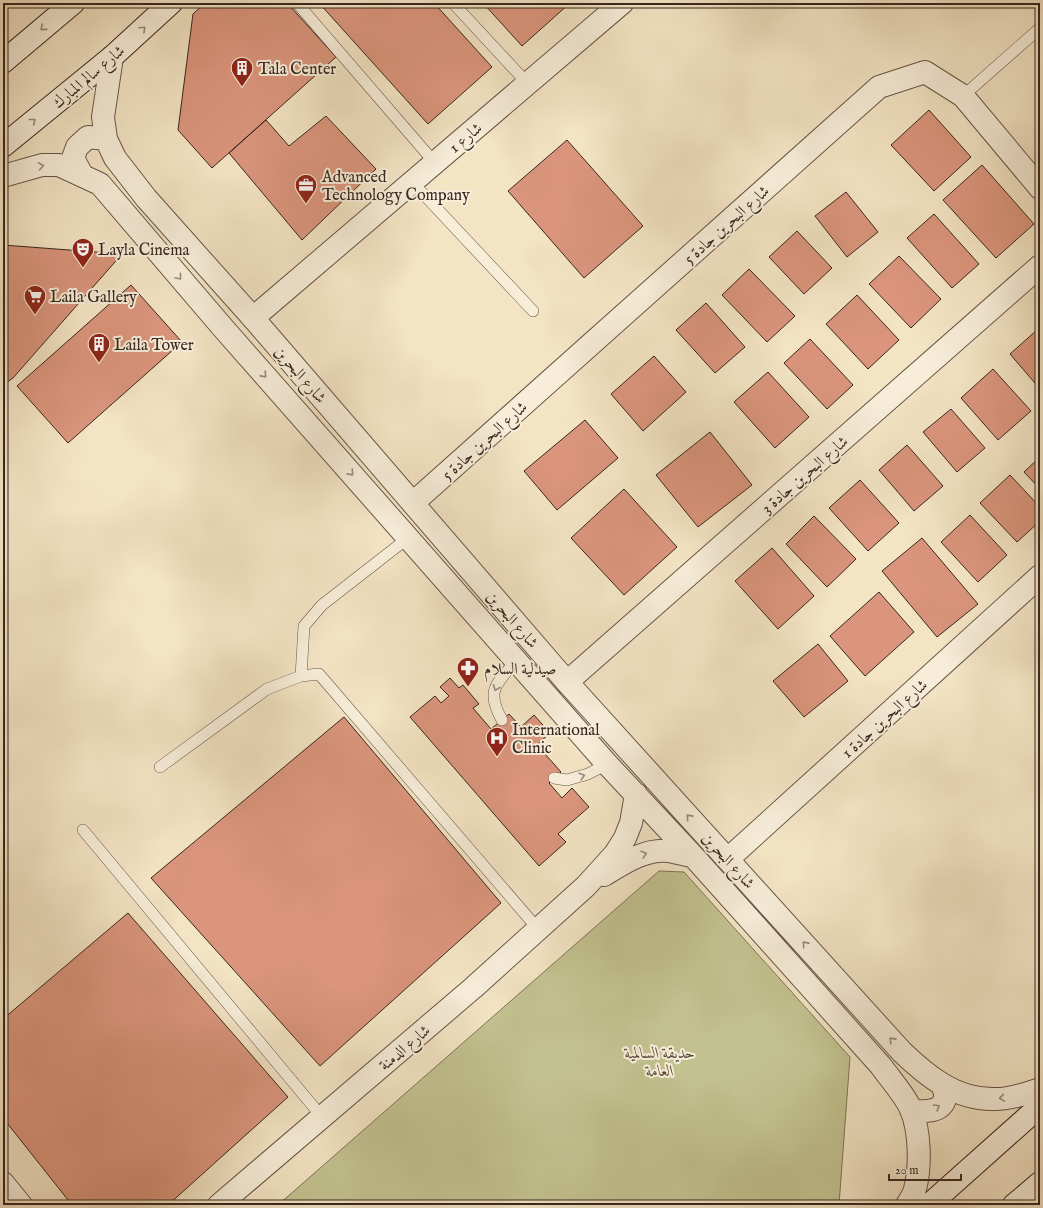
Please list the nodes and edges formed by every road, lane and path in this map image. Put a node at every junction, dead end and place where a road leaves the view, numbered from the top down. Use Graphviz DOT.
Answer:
graph roads {
  1 [pos="72,3"];
  2 [pos="171,3"];
  3 [pos="297,3"];
  4 [pos="453,3"];
  5 [pos="622,3"];
  6 [pos="1040,28"];
  7 [pos="112,57"];
  8 [pos="3,62"];
  9 [pos="528,84"];
  10 [pos="963,96"];
  11 [pos="106,139"];
  12 [pos="3,146"];
  13 [pos="435,163"];
  14 [pos="82,175"];
  15 [pos="3,176"];
  16 [pos="412,182"];
  17 [pos="1040,188"];
  18 [pos="1040,266"];
  19 [pos="533,312"];
  20 [pos="253,318"];
  21 [pos="413,503"];
  22 [pos="408,538"];
  23 [pos="1037,584"];
  24 [pos="516,661"];
  25 [pos="301,676"];
  26 [pos="567,682"];
  27 [pos="502,720"];
  28 [pos="607,764"];
  29 [pos="160,767"];
  30 [pos="554,778"];
  31 [pos="636,794"];
  32 [pos="83,830"];
  33 [pos="693,856"];
  34 [pos="728,859"];
  35 [pos="586,886"];
  36 [pos="538,929"];
  37 [pos="942,1085"];
  38 [pos="1040,1089"];
  39 [pos="1040,1106"];
  40 [pos="911,1110"];
  41 [pos="322,1117"];
  42 [pos="1040,1182"];
  43 [pos="3,1183"];
  44 [pos="21,1205"];
  45 [pos="219,1205"];
  46 [pos="907,1205"];
  47 [pos="929,1205"];
  48 [pos="1014,1205"];
  1 -- 8 [label="street, one-way"];
  7 -- 2 [label="street, شارع سالم المبارك, one-way"];
  3 -- 13 [label="lane"];
  4 -- 9 [label="lane"];
  5 -- 9 [label="street, شارع 1"];
  6 -- 10 [label="lane"];
  7 -- 11 [label="street, شارع البحرين"];
  12 -- 7 [label="street, شارع سالم المبارك, one-way"];
  9 -- 13 [label="street, شارع 1"];
  10 -- 17 [label="street, شارع البحرين جادة 5"];
  10 -- 21 [label="street, شارع البحرين جادة 5"];
  11 -- 14 [label="street"];
  11 -- 20 [label="street, شارع البحرين"];
  13 -- 16 [label="street, شارع 1"];
  15 -- 14 [label="street, شارع البحرين, one-way"];
  14 -- 22 [label="street, شارع البحرين, one-way"];
  16 -- 19 [label="lane"];
  16 -- 20 [label="street, شارع 1"];
  18 -- 26 [label="street, شارع البحرين جادة 3"];
  20 -- 21 [label="street, شارع البحرين"];
  21 -- 26 [label="street, شارع البحرين"];
  22 -- 24 [label="street, شارع البحرين"];
  22 -- 25 [label="lane"];
  23 -- 34 [label="street, شارع البحرين جادة 1"];
  24 -- 27 [label="lane, one-way"];
  24 -- 28 [label="street, شارع البحرين"];
  25 -- 29 [label="lane"];
  25 -- 36 [label="lane"];
  34 -- 26 [label="street, شارع البحرين, one-way"];
  30 -- 28 [label="lane, one-way"];
  28 -- 31 [label="street, شارع البحرين"];
  31 -- 33 [label="street, شارع البحرين"];
  31 -- 35 [label="street, شارع الدمنة"];
  32 -- 41 [label="lane"];
  35 -- 33 [label="street, شارع الدمنة, one-way"];
  33 -- 40 [label="street, شارع البحرين"];
  37 -- 34 [label="street, شارع البحرين, one-way"];
  35 -- 36 [label="street, شارع الدمنة"];
  36 -- 41 [label="street, شارع الدمنة"];
  38 -- 37 [label="street, شارع البحرين, one-way"];
  40 -- 37 [label="street, one-way"];
  39 -- 47 [label="street"];
  40 -- 46 [label="street, شارع البحرين"];
  41 -- 45 [label="street, شارع الدمنة"];
  42 -- 48 [label="street"];
  43 -- 44 [label="street"];
}
